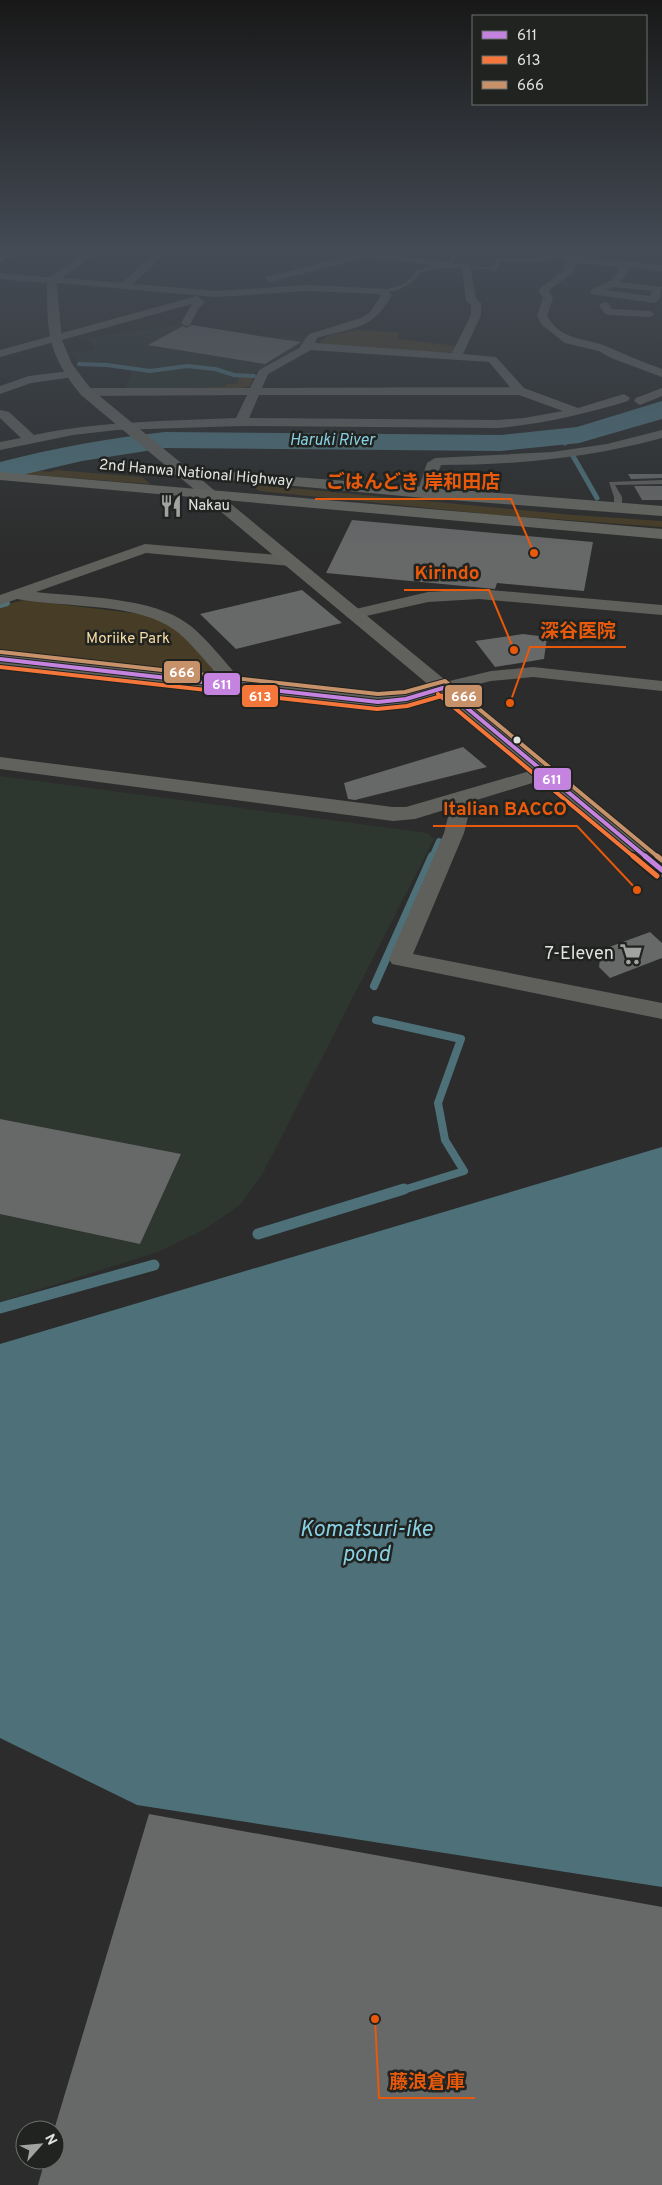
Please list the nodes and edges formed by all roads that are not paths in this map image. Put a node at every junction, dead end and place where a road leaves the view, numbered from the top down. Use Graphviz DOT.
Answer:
graph roads {
  1 [pos="57,351"];
  2 [pos="299,351"];
  3 [pos="382,351"];
  4 [pos="458,351"];
  5 [pos="607,351"];
  6 [pos="456,356"];
  7 [pos="662,373"];
  8 [pos="70,374"];
  9 [pos="0,390"];
  10 [pos="255,391"];
  11 [pos="520,391"];
  12 [pos="86,392"];
  13 [pos="662,392"];
  14 [pos="624,398"];
  15 [pos="640,401"];
  16 [pos="578,412"];
  17 [pos="0,414"];
  18 [pos="241,422"];
  19 [pos="131,429"];
  20 [pos="662,434"];
  21 [pos="30,439"];
  22 [pos="0,446"];
  23 [pos="157,470"];
  24 [pos="184,472"];
  25 [pos="0,476"];
  26 [pos="662,482"];
  27 [pos="211,494"];
  28 [pos="424,494"];
  29 [pos="618,508"];
  30 [pos="662,511"];
  31 [pos="662,534"];
  32 [pos="290,561"];
  33 [pos="7,598"];
  34 [pos="662,610"];
  35 [pos="354,614"];
  36 [pos="0,659"];
  37 [pos="236,686"];
  38 [pos="662,686"];
  39 [pos="444,688"];
  40 [pos="0,763"];
  41 [pos="544,773"];
  42 [pos="464,797"];
  43 [pos="662,870"];
  44 [pos="662,1011"];
  1 -- 8 [label="street"];
  2 -- 10 [label="street"];
  3 -- 6 [label="street"];
  4 -- 6 [label="street"];
  5 -- 7 [label="street"];
  6 -- 11 [label="street"];
  8 -- 9 [label="street"];
  8 -- 12 [label="street"];
  10 -- 11 [label="street"];
  10 -- 12 [label="street"];
  10 -- 18 [label="street"];
  11 -- 16 [label="street"];
  12 -- 19 [label="street"];
  13 -- 15 [label="street"];
  14 -- 16 [label="street"];
  16 -- 18 [label="street"];
  17 -- 21 [label="street"];
  18 -- 19 [label="street"];
  19 -- 21 [label="street"];
  19 -- 24 [label="street"];
  20 -- 28 [label="street"];
  21 -- 22 [label="street"];
  23 -- 24 [label="highway, 2nd Hanwa National Highway"];
  24 -- 27 [label="street"];
  24 -- 28 [label="highway, 2nd Hanwa National Highway"];
  25 -- 27 [label="highway, 2nd Hanwa National Highway"];
  26 -- 29 [label="lane"];
  27 -- 31 [label="highway, 2nd Hanwa National Highway"];
  27 -- 32 [label="street"];
  28 -- 29 [label="highway, 2nd Hanwa National Highway"];
  29 -- 30 [label="highway, 2nd Hanwa National Highway"];
  32 -- 33 [label="street"];
  32 -- 35 [label="street"];
  33 -- 37 [label="street"];
  34 -- 35 [label="street"];
  35 -- 39 [label="street"];
  36 -- 37 [label="street"];
  37 -- 39 [label="street"];
  38 -- 39 [label="street"];
  39 -- 41 [label="street"];
  40 -- 42 [label="street"];
  41 -- 42 [label="street"];
  41 -- 43 [label="street"];
  42 -- 44 [label="street"];
}
